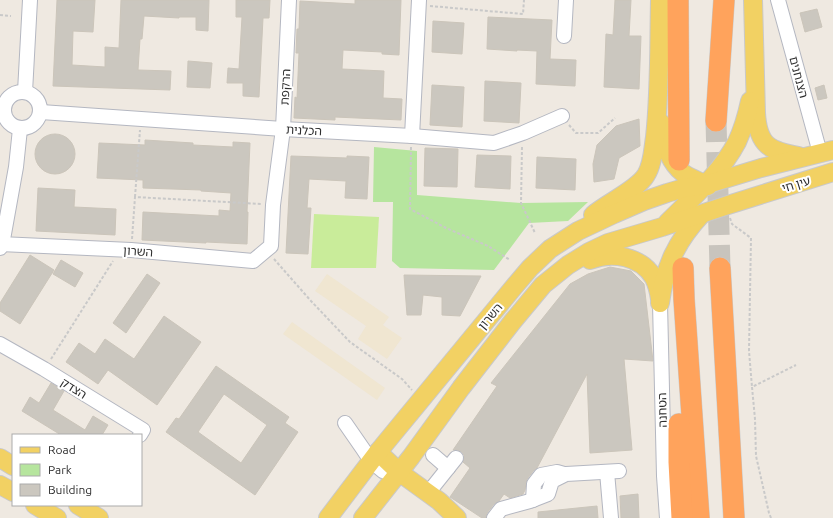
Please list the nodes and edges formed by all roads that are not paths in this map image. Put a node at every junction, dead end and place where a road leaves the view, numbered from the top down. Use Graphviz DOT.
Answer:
graph roads {
  1 [pos="30,0"];
  2 [pos="289,0"];
  3 [pos="566,0"];
  4 [pos="660,0"];
  5 [pos="678,0"];
  6 [pos="719,0"];
  7 [pos="724,0"];
  8 [pos="753,0"];
  9 [pos="778,0"];
  10 [pos="419,3"];
  11 [pos="564,36"];
  12 [pos="755,78"];
  13 [pos="25,92"];
  14 [pos="658,108"];
  15 [pos="2,110"];
  16 [pos="41,112"];
  17 [pos="562,116"];
  18 [pos="283,128"];
  19 [pos="20,129"];
  20 [pos="412,136"];
  21 [pos="819,153"];
  22 [pos="679,160"];
  23 [pos="761,168"];
  24 [pos="833,172"];
  25 [pos="706,184"];
  26 [pos="725,199"];
  27 [pos="703,214"];
  28 [pos="662,227"];
  29 [pos="566,239"];
  30 [pos="1,246"];
  31 [pos="269,248"];
  32 [pos="683,268"];
  33 [pos="720,268"];
  34 [pos="543,285"];
  35 [pos="684,299"];
  36 [pos="660,302"];
  37 [pos="0,344"];
  38 [pos="342,420"];
  39 [pos="144,433"];
  40 [pos="433,455"];
  41 [pos="375,456"];
  42 [pos="0,458"];
  43 [pos="12,465"];
  44 [pos="399,472"];
  45 [pos="0,485"];
  46 [pos="12,491"];
  47 [pos="428,493"];
  48 [pos="37,506"];
  49 [pos="57,518"];
  50 [pos="328,518"];
  51 [pos="363,518"];
  52 [pos="457,518"];
  53 [pos="494,518"];
  54 [pos="611,518"];
  55 [pos="667,518"];
  56 [pos="682,518"];
  57 [pos="699,518"];
  58 [pos="734,518"];
  1 -- 13 [label="street"];
  2 -- 18 [label="street, הרקפת"];
  3 -- 11 [label="street"];
  4 -- 14 [label="main road"];
  5 -- 22 [label="highway"];
  6 -- 7 [label="highway"];
  8 -- 12 [label="main road"];
  9 -- 21 [label="street, הצנחנים"];
  10 -- 20 [label="street"];
  12 -- 21 [label="main road"];
  12 -- 25 [label="main road"];
  13 -- 15 [label="street"];
  13 -- 16 [label="street"];
  14 -- 25 [label="main road"];
  14 -- 29 [label="main road"];
  15 -- 19 [label="street"];
  16 -- 18 [label="street, הכלנית"];
  16 -- 19 [label="street"];
  17 -- 20 [label="street, הכלנית"];
  18 -- 20 [label="street, הכלנית"];
  18 -- 31 [label="street, הרקפת"];
  19 -- 30 [label="street"];
  21 -- 23 [label="main road, עין חי"];
  23 -- 25 [label="main road, עין חי"];
  23 -- 26 [label="main road, השרון"];
  24 -- 26 [label="main road, עין חי"];
  25 -- 26 [label="main road"];
  25 -- 28 [label="main road"];
  25 -- 29 [label="main road, השרון"];
  26 -- 27 [label="main road, השרון"];
  27 -- 28 [label="main road, השרון"];
  27 -- 36 [label="main road"];
  28 -- 34 [label="main road, השרון"];
  29 -- 41 [label="main road, השרון"];
  30 -- 31 [label="street, השרון"];
  32 -- 35 [label="highway"];
  33 -- 58 [label="highway"];
  34 -- 36 [label="main road"];
  34 -- 44 [label="main road, השרון"];
  35 -- 56 [label="highway"];
  35 -- 57 [label="highway"];
  36 -- 55 [label="street, הטחנה"];
  37 -- 39 [label="street, הצדק"];
  38 -- 41 [label="street"];
  40 -- 47 [label="street"];
  41 -- 44 [label="main road"];
  41 -- 50 [label="main road, השרון"];
  42 -- 43 [label="main road"];
  44 -- 47 [label="main road"];
  44 -- 51 [label="main road, השרון"];
  45 -- 46 [label="main road"];
  47 -- 52 [label="main road"];
  48 -- 49 [label="main road"];
  53 -- 54 [label="street"];
}
